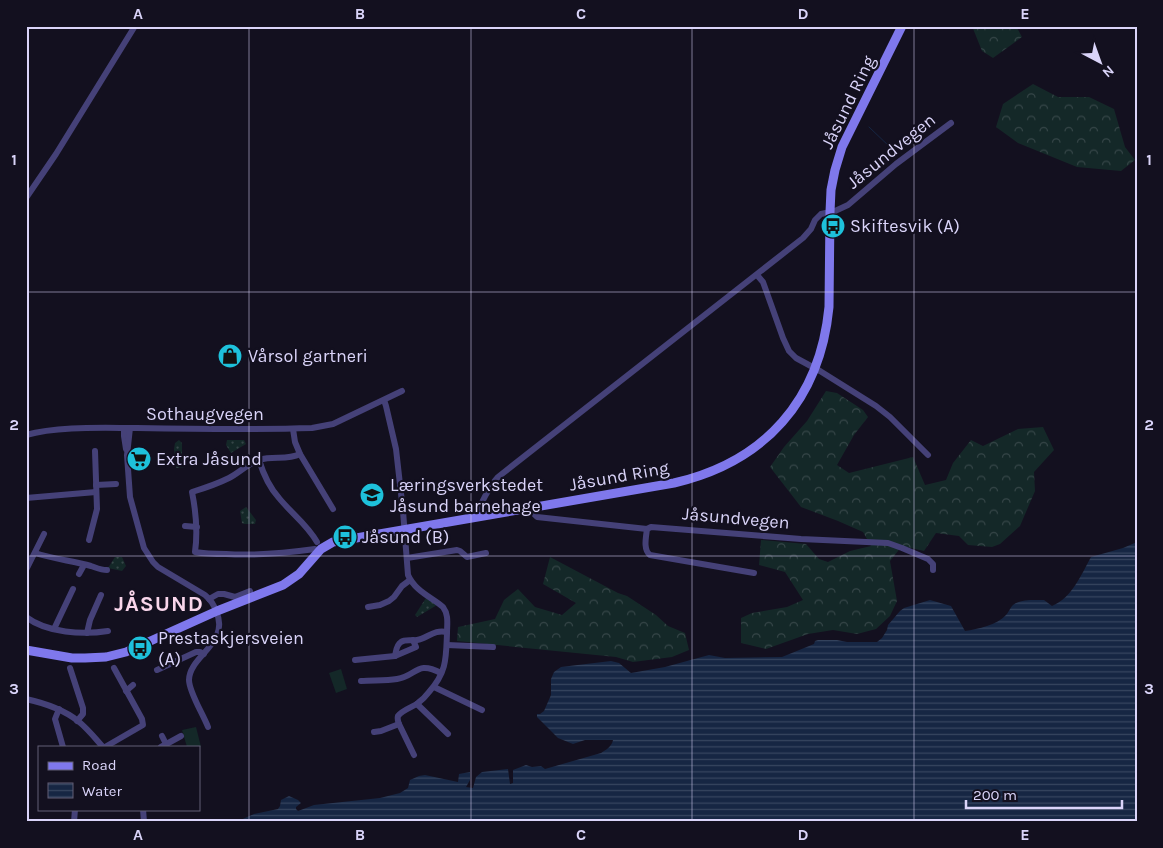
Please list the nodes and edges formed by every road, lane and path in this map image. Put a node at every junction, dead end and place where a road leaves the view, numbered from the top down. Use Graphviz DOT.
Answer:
graph roads {
  1 [pos="135,26"];
  2 [pos="902,26"];
  3 [pos="951,123"];
  4 [pos="26,198"];
  5 [pos="830,212"];
  6 [pos="757,275"];
  7 [pos="815,369"];
  8 [pos="402,391"];
  9 [pos="381,401"];
  10 [pos="127,428"];
  11 [pos="293,429"];
  12 [pos="26,435"];
  13 [pos="95,451"];
  14 [pos="300,454"];
  15 [pos="928,455"];
  16 [pos="260,460"];
  17 [pos="116,484"];
  18 [pos="96,489"];
  19 [pos="26,498"];
  20 [pos="532,507"];
  21 [pos="333,509"];
  22 [pos="477,517"];
  23 [pos="185,526"];
  24 [pos="197,527"];
  25 [pos="405,529"];
  26 [pos="646,529"];
  27 [pos="44,534"];
  28 [pos="89,540"];
  29 [pos="318,547"];
  30 [pos="35,553"];
  31 [pos="486,553"];
  32 [pos="407,558"];
  33 [pos="84,565"];
  34 [pos="26,570"];
  35 [pos="107,570"];
  36 [pos="933,570"];
  37 [pos="754,573"];
  38 [pos="79,574"];
  39 [pos="410,580"];
  40 [pos="73,589"];
  41 [pos="250,591"];
  42 [pos="101,595"];
  43 [pos="209,599"];
  44 [pos="368,607"];
  45 [pos="217,612"];
  46 [pos="26,617"];
  47 [pos="54,629"];
  48 [pos="108,631"];
  49 [pos="447,632"];
  50 [pos="87,633"];
  51 [pos="413,640"];
  52 [pos="447,645"];
  53 [pos="493,647"];
  54 [pos="26,650"];
  55 [pos="204,654"];
  56 [pos="395,656"];
  57 [pos="356,660"];
  58 [pos="70,668"];
  59 [pos="114,668"];
  60 [pos="157,670"];
  61 [pos="442,673"];
  62 [pos="361,680"];
  63 [pos="133,685"];
  64 [pos="434,687"];
  65 [pos="126,691"];
  66 [pos="26,699"];
  67 [pos="417,704"];
  68 [pos="59,710"];
  69 [pos="482,710"];
  70 [pos="78,721"];
  71 [pos="398,724"];
  72 [pos="208,726"];
  73 [pos="374,732"];
  74 [pos="448,734"];
  75 [pos="162,736"];
  76 [pos="181,736"];
  77 [pos="164,745"];
  78 [pos="63,746"];
  79 [pos="103,746"];
  80 [pos="106,746"];
  81 [pos="414,756"];
  82 [pos="145,810"];
  83 [pos="144,822"];
  1 -- 4 [label="street"];
  2 -- 5 [label="main road, Jåsund Ring"];
  3 -- 5 [label="street, Jåsundvegen"];
  5 -- 6 [label="street, Jåsundvegen"];
  5 -- 7 [label="main road, Jåsund Ring"];
  6 -- 7 [label="street"];
  6 -- 22 [label="street, Jåsundvegen"];
  7 -- 15 [label="street"];
  7 -- 20 [label="main road, Jåsund Ring"];
  8 -- 9 [label="street, Sothaugvegen"];
  9 -- 11 [label="street, Sothaugvegen"];
  9 -- 25 [label="street"];
  10 -- 11 [label="street, Sothaugvegen"];
  10 -- 12 [label="street, Sothaugvegen"];
  10 -- 43 [label="street"];
  11 -- 14 [label="street"];
  13 -- 18 [label="street"];
  14 -- 16 [label="street"];
  14 -- 21 [label="street"];
  16 -- 24 [label="street"];
  16 -- 29 [label="street"];
  17 -- 18 [label="street"];
  18 -- 19 [label="street"];
  18 -- 28 [label="street"];
  20 -- 22 [label="main road, Jåsund Ring"];
  20 -- 26 [label="street, Jåsundvegen"];
  22 -- 25 [label="main road, Jåsund Ring"];
  23 -- 24 [label="street"];
  24 -- 29 [label="street"];
  25 -- 29 [label="main road, Jåsund Ring"];
  25 -- 32 [label="street"];
  26 -- 36 [label="street, Jåsundvegen"];
  26 -- 37 [label="street"];
  27 -- 30 [label="street"];
  29 -- 45 [label="main road, Jåsund Ring"];
  30 -- 33 [label="street"];
  30 -- 34 [label="street"];
  31 -- 32 [label="street"];
  32 -- 39 [label="street"];
  33 -- 35 [label="street"];
  33 -- 38 [label="street"];
  39 -- 44 [label="street"];
  39 -- 49 [label="street"];
  40 -- 47 [label="street"];
  41 -- 43 [label="street"];
  42 -- 50 [label="street"];
  43 -- 45 [label="street"];
  45 -- 54 [label="main road, Jåsund Ring"];
  45 -- 55 [label="street"];
  46 -- 47 [label="street"];
  47 -- 50 [label="street"];
  48 -- 50 [label="street"];
  49 -- 51 [label="street"];
  49 -- 52 [label="street"];
  51 -- 56 [label="street"];
  51 -- 56 [label="street"];
  52 -- 53 [label="street"];
  52 -- 61 [label="street"];
  55 -- 60 [label="street"];
  55 -- 72 [label="street"];
  56 -- 57 [label="street"];
  58 -- 70 [label="street"];
  59 -- 65 [label="street"];
  61 -- 62 [label="street"];
  61 -- 64 [label="street"];
  63 -- 65 [label="street"];
  64 -- 67 [label="street"];
  64 -- 69 [label="street"];
  65 -- 80 [label="street"];
  66 -- 68 [label="street"];
  67 -- 71 [label="street"];
  67 -- 74 [label="street"];
  68 -- 70 [label="street"];
  68 -- 78 [label="street"];
  70 -- 79 [label="street"];
  71 -- 73 [label="street"];
  71 -- 81 [label="street"];
  75 -- 77 [label="street"];
  76 -- 77 [label="street"];
  82 -- 83 [label="street"];
}
